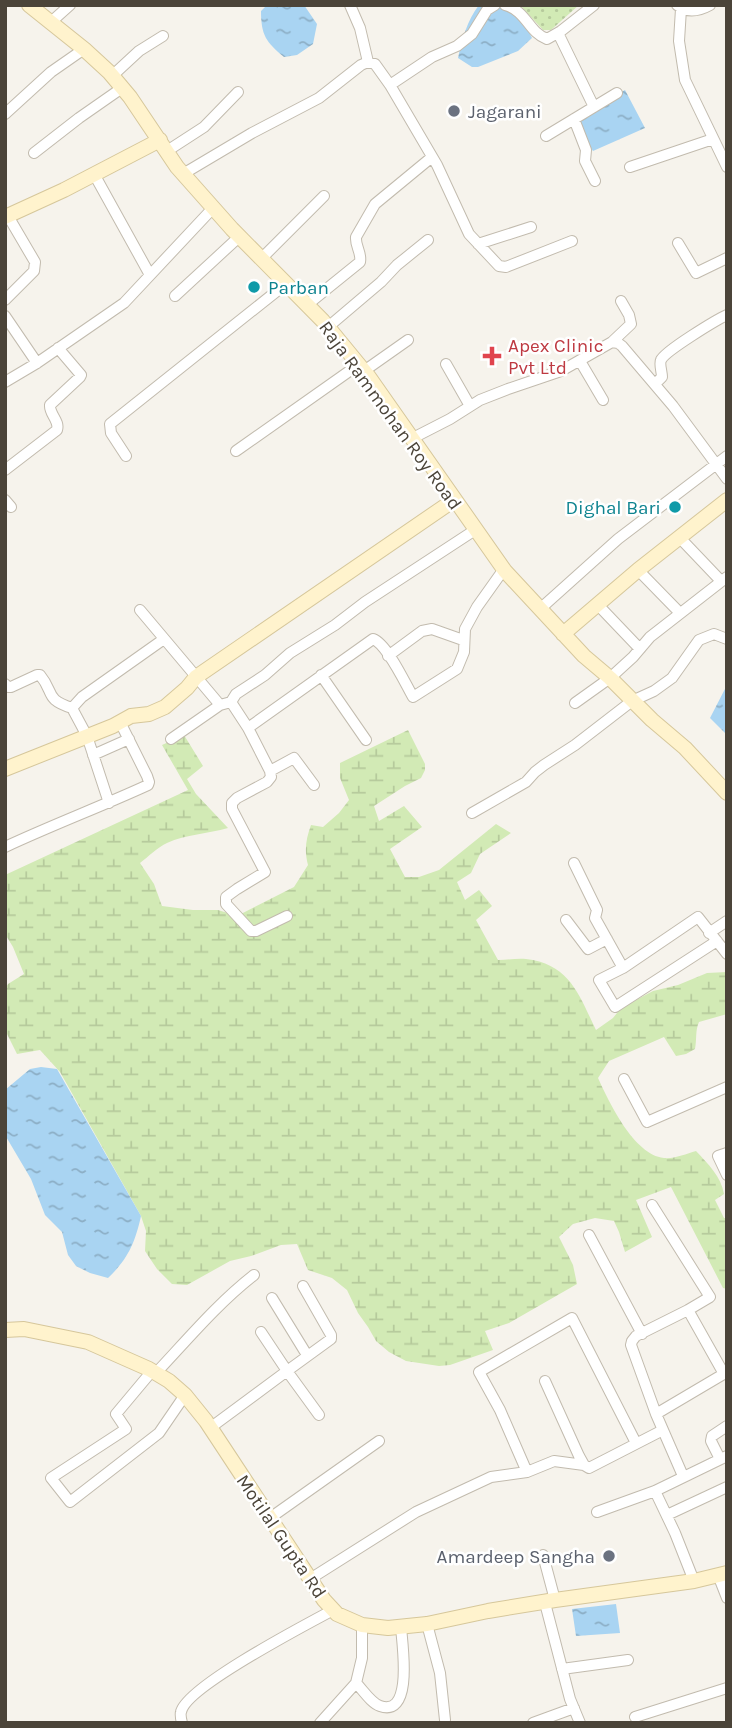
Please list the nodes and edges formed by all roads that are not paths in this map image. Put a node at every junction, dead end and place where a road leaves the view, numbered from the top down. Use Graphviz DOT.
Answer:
graph roads {
  1 [pos="29,5"];
  2 [pos="70,5"];
  3 [pos="350,5"];
  4 [pos="495,5"];
  5 [pos="505,5"];
  6 [pos="594,5"];
  7 [pos="710,5"];
  8 [pos="679,7"];
  9 [pos="51,22"];
  10 [pos="558,33"];
  11 [pos="163,36"];
  12 [pos="84,49"];
  13 [pos="368,62"];
  14 [pos="112,76"];
  15 [pos="390,85"];
  16 [pos="122,88"];
  17 [pos="238,92"];
  18 [pos="617,93"];
  19 [pos="594,107"];
  20 [pos="5,114"];
  21 [pos="574,119"];
  22 [pos="546,136"];
  23 [pos="713,139"];
  24 [pos="163,146"];
  25 [pos="34,153"];
  26 [pos="432,157"];
  27 [pos="629,167"];
  28 [pos="727,167"];
  29 [pos="94,174"];
  30 [pos="183,174"];
  31 [pos="595,181"];
  32 [pos="324,196"];
  33 [pos="213,208"];
  34 [pos="7,216"];
  35 [pos="531,227"];
  36 [pos="240,236"];
  37 [pos="428,240"];
  38 [pos="572,241"];
  39 [pos="678,243"];
  40 [pos="478,244"];
  41 [pos="262,258"];
  42 [pos="727,258"];
  43 [pos="150,275"];
  44 [pos="288,283"];
  45 [pos="175,296"];
  46 [pos="5,300"];
  47 [pos="621,301"];
  48 [pos="308,304"];
  49 [pos="5,316"];
  50 [pos="725,318"];
  51 [pos="328,327"];
  52 [pos="408,340"];
  53 [pos="612,342"];
  54 [pos="58,348"];
  55 [pos="580,361"];
  56 [pos="37,363"];
  57 [pos="446,364"];
  58 [pos="361,368"];
  59 [pos="5,382"];
  60 [pos="655,384"];
  61 [pos="603,400"];
  62 [pos="470,406"];
  63 [pos="411,439"];
  64 [pos="236,451"];
  65 [pos="126,456"];
  66 [pos="727,456"];
  67 [pos="716,464"];
  68 [pos="5,470"];
  69 [pos="727,479"];
  70 [pos="454,500"];
  71 [pos="724,507"];
  72 [pos="475,530"];
  73 [pos="680,538"];
  74 [pos="504,569"];
  75 [pos="638,570"];
  76 [pos="724,579"];
  77 [pos="598,605"];
  78 [pos="541,609"];
  79 [pos="141,610"];
  80 [pos="680,613"];
  81 [pos="563,634"];
  82 [pos="164,639"];
  83 [pos="727,639"];
  84 [pos="463,640"];
  85 [pos="640,649"];
  86 [pos="388,656"];
  87 [pos="321,675"];
  88 [pos="196,677"];
  89 [pos="610,678"];
  90 [pos="5,684"];
  91 [pos="632,701"];
  92 [pos="575,703"];
  93 [pos="226,704"];
  94 [pos="72,708"];
  95 [pos="120,722"];
  96 [pos="248,728"];
  97 [pos="87,736"];
  98 [pos="129,739"];
  99 [pos="171,739"];
  100 [pos="366,740"];
  101 [pos="93,755"];
  102 [pos="5,769"];
  103 [pos="270,771"];
  104 [pos="313,785"];
  105 [pos="727,793"];
  106 [pos="109,803"];
  107 [pos="472,813"];
  108 [pos="5,847"];
  109 [pos="574,863"];
  110 [pos="288,916"];
  111 [pos="566,920"];
  112 [pos="727,921"];
  113 [pos="713,937"];
  114 [pos="607,939"];
  115 [pos="727,954"];
  116 [pos="623,968"];
  117 [pos="624,1079"];
  118 [pos="727,1087"];
  119 [pos="727,1153"];
  120 [pos="727,1175"];
  121 [pos="652,1205"];
  122 [pos="589,1235"];
  123 [pos="254,1275"];
  124 [pos="303,1286"];
  125 [pos="272,1298"];
  126 [pos="688,1310"];
  127 [pos="5,1330"];
  128 [pos="261,1332"];
  129 [pos="642,1334"];
  130 [pos="307,1355"];
  131 [pos="287,1371"];
  132 [pos="154,1372"];
  133 [pos="725,1373"];
  134 [pos="545,1381"];
  135 [pos="185,1395"];
  136 [pos="656,1414"];
  137 [pos="319,1415"];
  138 [pos="727,1426"];
  139 [pos="210,1428"];
  140 [pos="663,1430"];
  141 [pos="379,1441"];
  142 [pos="636,1443"];
  143 [pos="723,1457"];
  144 [pos="584,1465"];
  145 [pos="527,1472"];
  146 [pos="683,1476"];
  147 [pos="727,1487"];
  148 [pos="655,1491"];
  149 [pos="597,1512"];
  150 [pos="667,1515"];
  151 [pos="270,1518"];
  152 [pos="543,1555"];
  153 [pos="722,1574"];
  154 [pos="310,1580"];
  155 [pos="694,1581"];
  156 [pos="727,1598"];
  157 [pos="550,1602"];
  158 [pos="333,1610"];
  159 [pos="427,1624"];
  160 [pos="362,1625"];
  161 [pos="401,1627"];
  162 [pos="628,1660"];
  163 [pos="562,1669"];
  164 [pos="356,1683"];
  165 [pos="727,1688"];
  166 [pos="574,1708"];
  167 [pos="635,1717"];
  168 [pos="445,1720"];
  169 [pos="182,1723"];
  170 [pos="320,1723"];
  171 [pos="533,1723"];
  172 [pos="580,1723"];
  1 -- 9 [label="street, Raja Rammohan Roy Road"];
  2 -- 9 [label="street"];
  3 -- 13 [label="street"];
  4 -- 15 [label="street"];
  5 -- 10 [label="street"];
  6 -- 10 [label="street"];
  7 -- 8 [label="street"];
  8 -- 23 [label="street"];
  9 -- 12 [label="street, Raja Rammohan Roy Road"];
  10 -- 19 [label="street"];
  11 -- 14 [label="street"];
  12 -- 14 [label="street, Raja Rammohan Roy Road"];
  12 -- 20 [label="street"];
  13 -- 15 [label="street"];
  13 -- 30 [label="street"];
  14 -- 16 [label="street, Raja Rammohan Roy Road"];
  15 -- 26 [label="street"];
  16 -- 24 [label="street, Raja Rammohan Roy Road"];
  16 -- 25 [label="street"];
  17 -- 24 [label="street"];
  18 -- 19 [label="street"];
  19 -- 21 [label="street"];
  21 -- 22 [label="street"];
  21 -- 31 [label="street"];
  23 -- 27 [label="street"];
  23 -- 28 [label="street"];
  24 -- 29 [label="street"];
  24 -- 30 [label="street, Raja Rammohan Roy Road"];
  26 -- 40 [label="street"];
  26 -- 48 [label="street"];
  29 -- 34 [label="street"];
  29 -- 43 [label="street"];
  30 -- 33 [label="street, Raja Rammohan Roy Road"];
  32 -- 41 [label="street"];
  33 -- 36 [label="street, Raja Rammohan Roy Road"];
  33 -- 43 [label="street"];
  34 -- 46 [label="street"];
  35 -- 40 [label="street"];
  36 -- 41 [label="street, Raja Rammohan Roy Road"];
  36 -- 45 [label="street"];
  37 -- 51 [label="street"];
  38 -- 40 [label="street"];
  39 -- 42 [label="street"];
  41 -- 44 [label="street, Raja Rammohan Roy Road"];
  43 -- 54 [label="street"];
  44 -- 48 [label="street, Raja Rammohan Roy Road"];
  44 -- 65 [label="street"];
  47 -- 53 [label="street"];
  48 -- 51 [label="street, Raja Rammohan Roy Road"];
  49 -- 56 [label="street"];
  50 -- 60 [label="street"];
  51 -- 58 [label="street, Raja Rammohan Roy Road"];
  52 -- 58 [label="street"];
  53 -- 55 [label="street"];
  53 -- 60 [label="street"];
  54 -- 56 [label="street"];
  54 -- 68 [label="street"];
  55 -- 61 [label="street"];
  55 -- 62 [label="street"];
  56 -- 59 [label="street"];
  57 -- 62 [label="street"];
  58 -- 63 [label="street, Raja Rammohan Roy Road"];
  58 -- 64 [label="street"];
  60 -- 67 [label="street"];
  62 -- 63 [label="street"];
  63 -- 70 [label="street, Raja Rammohan Roy Road"];
  66 -- 67 [label="street"];
  67 -- 69 [label="street"];
  67 -- 78 [label="street"];
  70 -- 72 [label="street, Raja Rammohan Roy Road"];
  70 -- 88 [label="street"];
  71 -- 73 [label="street"];
  72 -- 74 [label="street, Raja Rammohan Roy Road"];
  72 -- 93 [label="street"];
  73 -- 75 [label="street"];
  73 -- 76 [label="street"];
  74 -- 78 [label="street, Raja Rammohan Roy Road"];
  74 -- 84 [label="street"];
  75 -- 77 [label="street"];
  75 -- 80 [label="street"];
  76 -- 80 [label="street"];
  77 -- 81 [label="street"];
  77 -- 85 [label="street"];
  78 -- 81 [label="street, Raja Rammohan Roy Road"];
  79 -- 82 [label="street"];
  80 -- 85 [label="street"];
  81 -- 89 [label="street, Raja Rammohan Roy Road"];
  82 -- 88 [label="street"];
  82 -- 94 [label="street"];
  83 -- 91 [label="street"];
  84 -- 86 [label="street"];
  84 -- 86 [label="street"];
  85 -- 89 [label="street"];
  86 -- 87 [label="street"];
  87 -- 96 [label="street"];
  87 -- 100 [label="street"];
  88 -- 93 [label="street"];
  88 -- 95 [label="street"];
  89 -- 91 [label="street, Raja Rammohan Roy Road"];
  89 -- 92 [label="street"];
  90 -- 94 [label="street"];
  91 -- 105 [label="street, Raja Rammohan Roy Road"];
  91 -- 107 [label="street"];
  93 -- 96 [label="street"];
  93 -- 99 [label="street"];
  94 -- 97 [label="street"];
  95 -- 97 [label="street"];
  95 -- 98 [label="street"];
  96 -- 103 [label="street"];
  97 -- 101 [label="street"];
  97 -- 102 [label="street"];
  98 -- 101 [label="street"];
  98 -- 106 [label="street"];
  101 -- 106 [label="street"];
  103 -- 104 [label="street"];
  103 -- 110 [label="street"];
  106 -- 108 [label="street"];
  109 -- 114 [label="street"];
  111 -- 114 [label="street"];
  112 -- 113 [label="street"];
  113 -- 115 [label="street"];
  113 -- 116 [label="street"];
  113 -- 116 [label="street"];
  114 -- 116 [label="street"];
  117 -- 118 [label="street"];
  119 -- 120 [label="street"];
  121 -- 126 [label="street"];
  122 -- 129 [label="street"];
  123 -- 132 [label="street"];
  124 -- 130 [label="street"];
  125 -- 130 [label="street"];
  126 -- 129 [label="street"];
  126 -- 133 [label="street"];
  127 -- 132 [label="street, Motilal Gupta Rd"];
  128 -- 131 [label="street"];
  129 -- 136 [label="street"];
  130 -- 131 [label="street"];
  131 -- 137 [label="street"];
  131 -- 139 [label="street"];
  132 -- 135 [label="street, Motilal Gupta Rd"];
  132 -- 135 [label="street"];
  133 -- 136 [label="street"];
  134 -- 144 [label="street"];
  135 -- 139 [label="street, Motilal Gupta Rd"];
  136 -- 140 [label="street"];
  138 -- 143 [label="street"];
  139 -- 151 [label="street, Motilal Gupta Rd"];
  140 -- 142 [label="street"];
  140 -- 146 [label="street"];
  141 -- 151 [label="street"];
  142 -- 144 [label="street"];
  142 -- 145 [label="street"];
  143 -- 146 [label="street"];
  144 -- 145 [label="street"];
  145 -- 154 [label="street"];
  146 -- 148 [label="street"];
  147 -- 150 [label="street"];
  148 -- 149 [label="street"];
  148 -- 150 [label="street"];
  150 -- 155 [label="street"];
  151 -- 154 [label="street, Motilal Gupta Rd"];
  152 -- 157 [label="street"];
  153 -- 155 [label="street, Motilal Gupta Rd"];
  153 -- 156 [label="street"];
  154 -- 158 [label="street, Motilal Gupta Rd"];
  155 -- 157 [label="street, Motilal Gupta Rd"];
  157 -- 159 [label="street, Motilal Gupta Rd"];
  157 -- 163 [label="street"];
  158 -- 160 [label="street, Motilal Gupta Rd"];
  158 -- 169 [label="street"];
  159 -- 161 [label="street, Motilal Gupta Rd"];
  159 -- 168 [label="street"];
  160 -- 161 [label="street, Motilal Gupta Rd"];
  160 -- 164 [label="street"];
  161 -- 164 [label="street"];
  162 -- 163 [label="street"];
  163 -- 166 [label="street"];
  164 -- 170 [label="street"];
  165 -- 167 [label="street"];
  166 -- 171 [label="street"];
  166 -- 172 [label="street"];
}
